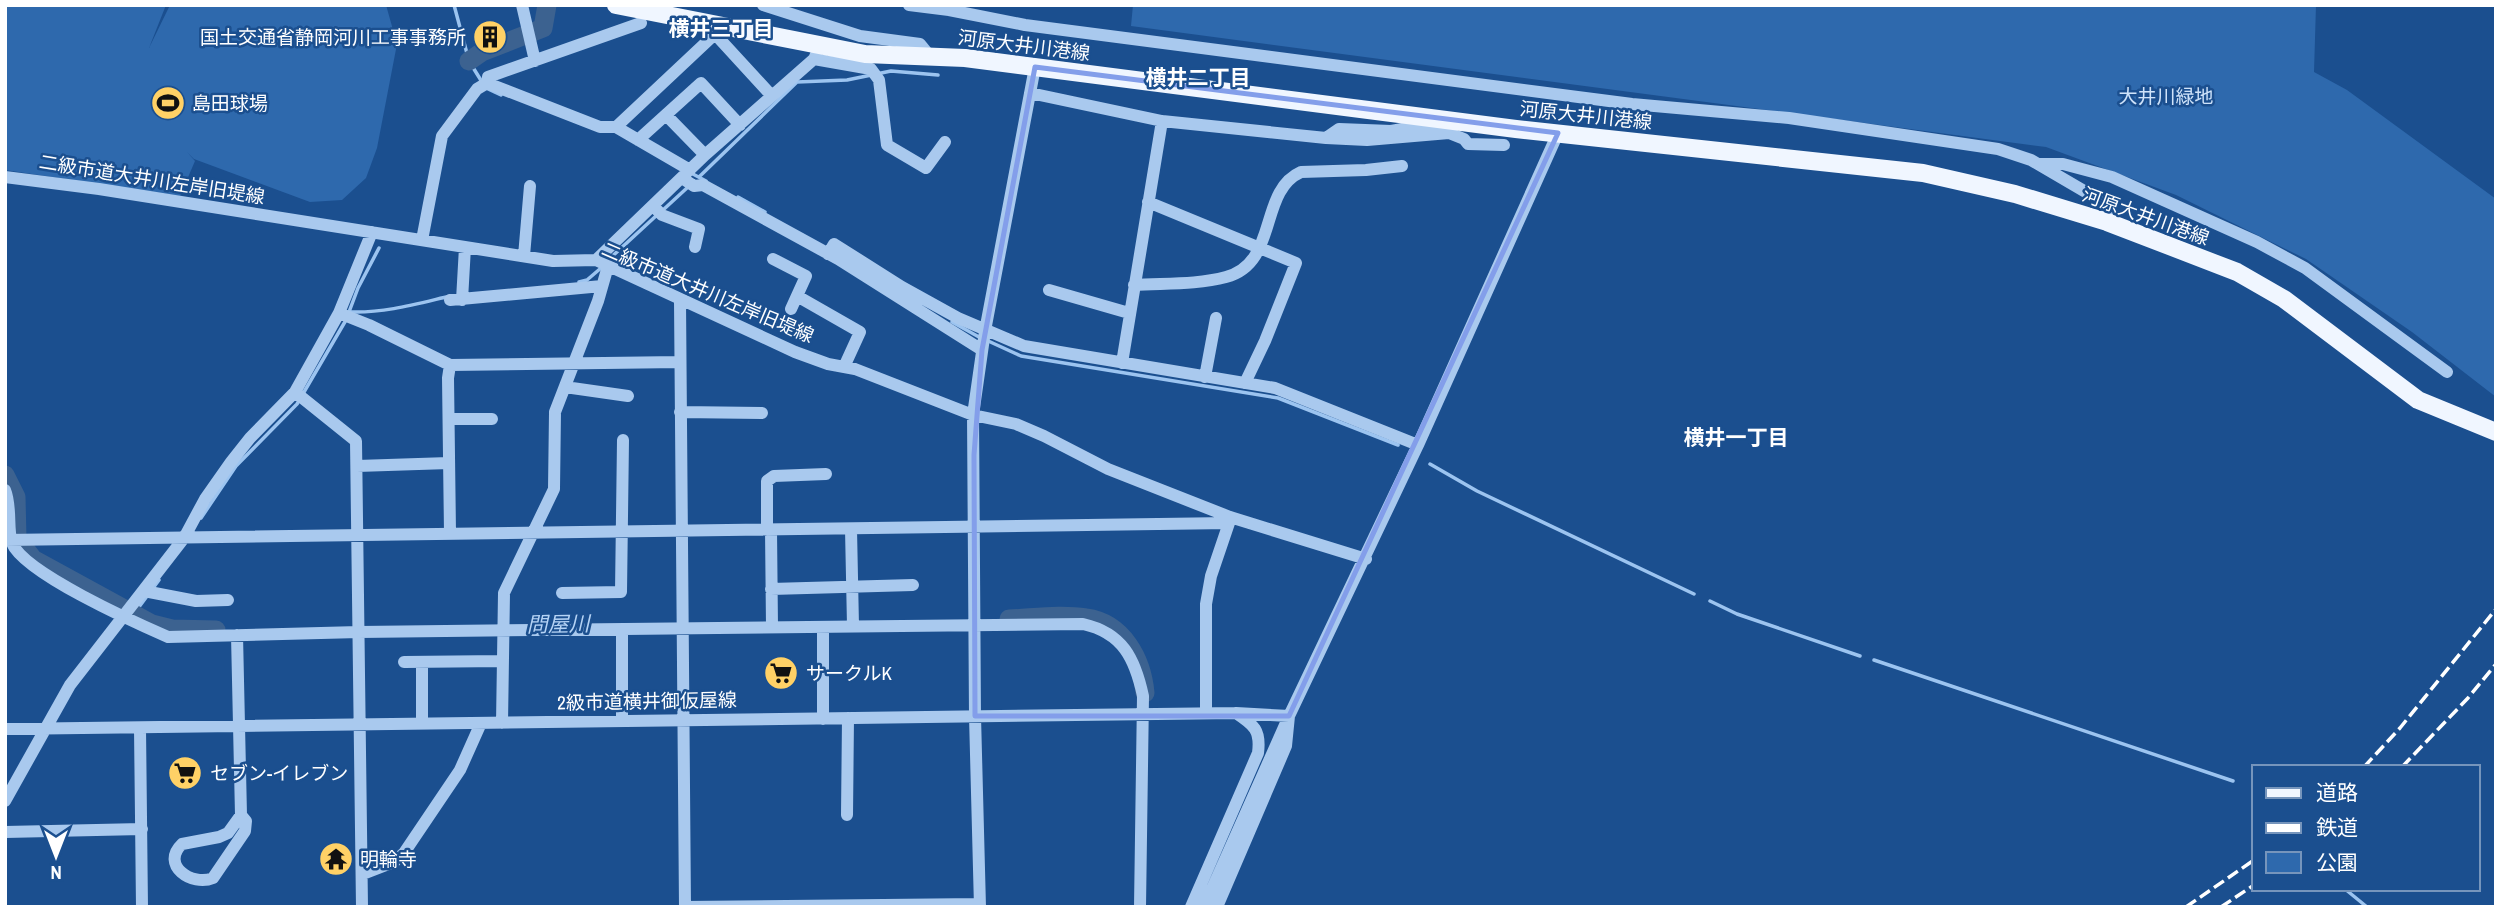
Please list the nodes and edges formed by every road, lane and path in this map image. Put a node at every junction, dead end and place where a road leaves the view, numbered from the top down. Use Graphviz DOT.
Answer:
graph roads {
  1 [pos="522,5"];
  2 [pos="616,5"];
  3 [pos="763,5"];
  4 [pos="909,5"];
  5 [pos="641,23"];
  6 [pos="817,52"];
  7 [pos="929,55"];
  8 [pos="535,61"];
  9 [pos="1035,67"];
  10 [pos="487,83"];
  11 [pos="1031,93"];
  12 [pos="772,96"];
  13 [pos="666,115"];
  14 [pos="1451,120"];
  15 [pos="1162,121"];
  16 [pos="740,125"];
  17 [pos="615,127"];
  18 [pos="1558,133"];
  19 [pos="1326,138"];
  20 [pos="638,140"];
  21 [pos="945,142"];
  22 [pos="1504,145"];
  23 [pos="705,155"];
  24 [pos="2039,164"];
  25 [pos="1402,166"];
  26 [pos="686,174"];
  27 [pos="5,177"];
  28 [pos="530,186"];
  29 [pos="1148,202"];
  30 [pos="653,206"];
  31 [pos="2107,222"];
  32 [pos="372,232"];
  33 [pos="422,240"];
  34 [pos="466,247"];
  35 [pos="695,247"];
  36 [pos="1260,248"];
  37 [pos="524,256"];
  38 [pos="773,259"];
  39 [pos="602,263"];
  40 [pos="1134,285"];
  41 [pos="602,286"];
  42 [pos="1049,290"];
  43 [pos="797,296"];
  44 [pos="680,301"];
  45 [pos="923,306"];
  46 [pos="791,309"];
  47 [pos="339,313"];
  48 [pos="1129,313"];
  49 [pos="1216,318"];
  50 [pos="985,331"];
  51 [pos="982,348"];
  52 [pos="680,362"];
  53 [pos="575,363"];
  54 [pos="1122,363"];
  55 [pos="450,365"];
  56 [pos="844,367"];
  57 [pos="2447,372"];
  58 [pos="1205,377"];
  59 [pos="1245,383"];
  60 [pos="565,387"];
  61 [pos="295,392"];
  62 [pos="628,396"];
  63 [pos="680,412"];
  64 [pos="762,413"];
  65 [pos="973,415"];
  66 [pos="449,419"];
  67 [pos="492,419"];
  68 [pos="2496,432"];
  69 [pos="623,440"];
  70 [pos="1418,445"];
  71 [pos="449,463"];
  72 [pos="356,466"];
  73 [pos="826,474"];
  74 [pos="5,489"];
  75 [pos="1230,520"];
  76 [pos="975,527"];
  77 [pos="851,529"];
  78 [pos="769,530"];
  79 [pos="681,531"];
  80 [pos="622,532"];
  81 [pos="450,533"];
  82 [pos="532,533"];
  83 [pos="358,534"];
  84 [pos="184,538"];
  85 [pos="8,540"];
  86 [pos="1366,559"];
  87 [pos="913,585"];
  88 [pos="852,587"];
  89 [pos="771,589"];
  90 [pos="144,592"];
  91 [pos="562,593"];
  92 [pos="228,600"];
  93 [pos="124,618"];
  94 [pos="975,625"];
  95 [pos="853,626"];
  96 [pos="772,627"];
  97 [pos="823,627"];
  98 [pos="681,628"];
  99 [pos="622,629"];
  100 [pos="503,630"];
  101 [pos="359,632"];
  102 [pos="237,635"];
  103 [pos="503,661"];
  104 [pos="404,662"];
  105 [pos="422,662"];
  106 [pos="1206,713"];
  107 [pos="1236,713"];
  108 [pos="1143,714"];
  109 [pos="975,716"];
  110 [pos="1289,716"];
  111 [pos="848,718"];
  112 [pos="683,719"];
  113 [pos="823,719"];
  114 [pos="622,720"];
  115 [pos="422,723"];
  116 [pos="481,723"];
  117 [pos="502,723"];
  118 [pos="361,724"];
  119 [pos="240,726"];
  120 [pos="140,728"];
  121 [pos="5,729"];
  122 [pos="45,729"];
  123 [pos="5,801"];
  124 [pos="241,815"];
  125 [pos="848,815"];
  126 [pos="142,829"];
  127 [pos="5,832"];
  128 [pos="363,874"];
  129 [pos="980,906"];
  130 [pos="142,907"];
  131 [pos="362,907"];
  132 [pos="1140,907"];
  133 [pos="1191,907"];
  134 [pos="1204,907"];
  135 [pos="1217,907"];
  1 -- 8 [label="street"];
  2 -- 6 [label="main road, 河原大井川港線"];
  3 -- 7 [label="street"];
  4 -- 24 [label="street"];
  5 -- 8 [label="street"];
  6 -- 7 [label="main road, 河原大井川港線"];
  6 -- 12 [label="street"];
  6 -- 21 [label="street"];
  7 -- 9 [label="main road, 河原大井川港線"];
  8 -- 10 [label="street"];
  9 -- 11 [label="street"];
  9 -- 14 [label="main road, 河原大井川港線"];
  10 -- 17 [label="street"];
  10 -- 33 [label="street"];
  11 -- 15 [label="street"];
  11 -- 50 [label="street"];
  12 -- 16 [label="street"];
  12 -- 17 [label="street"];
  13 -- 16 [label="street"];
  13 -- 20 [label="street"];
  13 -- 23 [label="street"];
  14 -- 18 [label="main road, 河原大井川港線"];
  14 -- 19 [label="street"];
  15 -- 19 [label="street"];
  15 -- 29 [label="street"];
  16 -- 23 [label="street"];
  17 -- 20 [label="street"];
  18 -- 31 [label="main road, 河原大井川港線"];
  18 -- 70 [label="street"];
  19 -- 22 [label="street"];
  20 -- 26 [label="street"];
  23 -- 26 [label="street"];
  24 -- 31 [label="street"];
  24 -- 57 [label="street"];
  25 -- 36 [label="street"];
  26 -- 30 [label="street"];
  26 -- 45 [label="street"];
  27 -- 32 [label="street, 二級市道大井川左岸旧堤線"];
  28 -- 37 [label="street"];
  29 -- 36 [label="street"];
  29 -- 40 [label="street"];
  30 -- 35 [label="street"];
  30 -- 39 [label="street"];
  31 -- 68 [label="main road, 河原大井川港線"];
  32 -- 33 [label="street, 二級市道大井川左岸旧堤線"];
  32 -- 47 [label="street"];
  33 -- 34 [label="street, 二級市道大井川左岸旧堤線"];
  34 -- 37 [label="street, 二級市道大井川左岸旧堤線"];
  34 -- 41 [label="street"];
  36 -- 40 [label="street"];
  36 -- 59 [label="street"];
  37 -- 39 [label="street, 二級市道大井川左岸旧堤線"];
  38 -- 43 [label="street"];
  39 -- 41 [label="street"];
  39 -- 44 [label="street, 二級市道大井川左岸旧堤線"];
  40 -- 48 [label="street"];
  41 -- 53 [label="street"];
  42 -- 48 [label="street"];
  43 -- 46 [label="street"];
  43 -- 56 [label="street"];
  44 -- 52 [label="street"];
  44 -- 56 [label="street, 二級市道大井川左岸旧堤線"];
  45 -- 50 [label="street"];
  45 -- 51 [label="street"];
  47 -- 55 [label="street"];
  47 -- 61 [label="street"];
  48 -- 54 [label="street"];
  49 -- 58 [label="street"];
  50 -- 51 [label="street"];
  50 -- 54 [label="street"];
  51 -- 65 [label="street"];
  52 -- 53 [label="street"];
  52 -- 63 [label="street"];
  53 -- 55 [label="street"];
  53 -- 60 [label="street"];
  54 -- 58 [label="street"];
  55 -- 66 [label="street"];
  56 -- 65 [label="street, 二級市道大井川左岸旧堤線"];
  58 -- 59 [label="street"];
  59 -- 70 [label="street"];
  60 -- 62 [label="street"];
  60 -- 82 [label="street"];
  61 -- 72 [label="street"];
  61 -- 84 [label="street"];
  63 -- 64 [label="street"];
  63 -- 79 [label="street"];
  65 -- 75 [label="street, 二級市道大井川左岸旧堤線"];
  65 -- 76 [label="street"];
  66 -- 67 [label="street"];
  66 -- 71 [label="street"];
  69 -- 80 [label="street"];
  70 -- 86 [label="street"];
  71 -- 72 [label="street"];
  71 -- 81 [label="street"];
  72 -- 83 [label="street"];
  73 -- 78 [label="street"];
  74 -- 85 [label="street"];
  75 -- 76 [label="street"];
  75 -- 86 [label="street, 二級市道大井川左岸旧堤線"];
  75 -- 106 [label="street"];
  76 -- 77 [label="street"];
  76 -- 94 [label="street"];
  77 -- 78 [label="street"];
  77 -- 88 [label="street"];
  78 -- 79 [label="street"];
  78 -- 89 [label="street"];
  79 -- 80 [label="street"];
  79 -- 98 [label="street"];
  80 -- 82 [label="street"];
  80 -- 91 [label="street"];
  81 -- 82 [label="street"];
  81 -- 83 [label="street"];
  82 -- 100 [label="street"];
  83 -- 84 [label="street"];
  83 -- 101 [label="street"];
  84 -- 85 [label="street"];
  84 -- 90 [label="street"];
  85 -- 93 [label="street"];
  86 -- 110 [label="street"];
  87 -- 88 [label="street"];
  88 -- 89 [label="street"];
  88 -- 95 [label="street"];
  89 -- 96 [label="street"];
  90 -- 92 [label="street"];
  90 -- 93 [label="street"];
  93 -- 102 [label="street"];
  93 -- 122 [label="street"];
  94 -- 95 [label="street"];
  94 -- 108 [label="street"];
  94 -- 109 [label="street"];
  95 -- 97 [label="street"];
  96 -- 97 [label="street"];
  96 -- 98 [label="street"];
  97 -- 113 [label="street"];
  98 -- 99 [label="street"];
  98 -- 112 [label="street"];
  99 -- 100 [label="street"];
  99 -- 114 [label="street"];
  100 -- 101 [label="street"];
  100 -- 103 [label="street"];
  101 -- 102 [label="street"];
  101 -- 118 [label="street"];
  102 -- 119 [label="street"];
  103 -- 105 [label="street"];
  103 -- 117 [label="street"];
  104 -- 105 [label="street"];
  105 -- 115 [label="street"];
  106 -- 107 [label="street, 2級市道横井御仮屋線"];
  106 -- 108 [label="street, 2級市道横井御仮屋線"];
  107 -- 110 [label="street, 2級市道横井御仮屋線"];
  107 -- 133 [label="street"];
  108 -- 109 [label="street, 2級市道横井御仮屋線"];
  108 -- 132 [label="street"];
  109 -- 111 [label="street, 2級市道横井御仮屋線"];
  109 -- 129 [label="street"];
  110 -- 134 [label="street"];
  110 -- 135 [label="street"];
  111 -- 113 [label="street, 2級市道横井御仮屋線"];
  111 -- 125 [label="street"];
  112 -- 113 [label="street, 2級市道横井御仮屋線"];
  112 -- 114 [label="street, 2級市道横井御仮屋線"];
  112 -- 129 [label="street"];
  114 -- 117 [label="street, 2級市道横井御仮屋線"];
  115 -- 116 [label="street, 2級市道横井御仮屋線"];
  115 -- 118 [label="street, 2級市道横井御仮屋線"];
  116 -- 117 [label="street, 2級市道横井御仮屋線"];
  116 -- 128 [label="street"];
  118 -- 119 [label="street, 2級市道横井御仮屋線"];
  118 -- 128 [label="street"];
  119 -- 120 [label="street, 2級市道横井御仮屋線"];
  119 -- 124 [label="street"];
  120 -- 122 [label="street, 2級市道横井御仮屋線"];
  120 -- 126 [label="street"];
  121 -- 122 [label="street, 2級市道横井御仮屋線"];
  122 -- 123 [label="street"];
  124 -- 124 [label="street"];
  126 -- 127 [label="street"];
  126 -- 130 [label="street"];
  128 -- 131 [label="street"];
}
